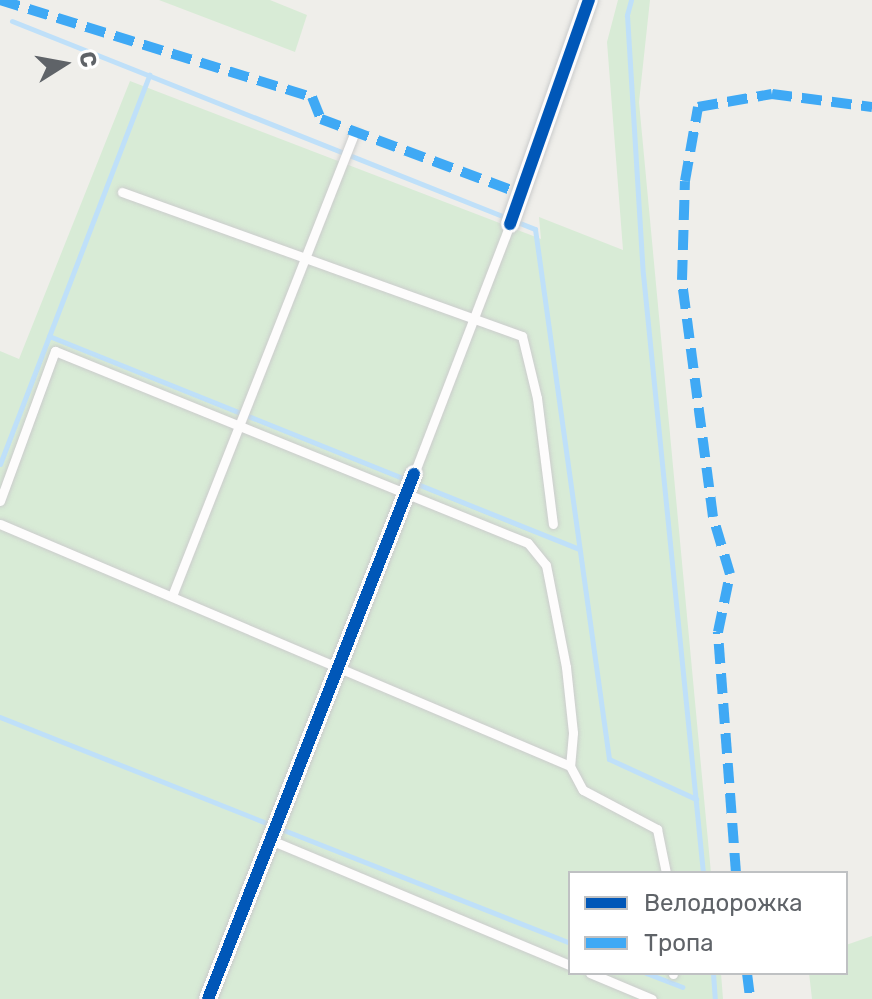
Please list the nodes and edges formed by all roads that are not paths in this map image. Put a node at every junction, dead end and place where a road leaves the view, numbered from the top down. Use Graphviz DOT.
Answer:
graph roads {
  1 [pos="589,0"];
  2 [pos="354,133"];
  3 [pos="122,192"];
  4 [pos="513,218"];
  5 [pos="306,259"];
  6 [pos="472,320"];
  7 [pos="239,428"];
  8 [pos="410,485"];
  9 [pos="0,501"];
  10 [pos="0,524"];
  11 [pos="553,524"];
  12 [pos="172,596"];
  13 [pos="339,665"];
  14 [pos="570,766"];
  15 [pos="273,841"];
  16 [pos="666,871"];
  17 [pos="568,964"];
  18 [pos="595,975"];
  19 [pos="208,999"];
  20 [pos="652,999"];
  1 -- 4 [label="street"];
  2 -- 5 [label="lane"];
  3 -- 5 [label="lane"];
  4 -- 6 [label="lane"];
  5 -- 6 [label="lane"];
  5 -- 7 [label="lane"];
  6 -- 8 [label="lane"];
  6 -- 11 [label="lane"];
  7 -- 8 [label="lane"];
  7 -- 9 [label="lane"];
  7 -- 12 [label="lane"];
  8 -- 13 [label="street"];
  8 -- 14 [label="lane"];
  10 -- 12 [label="lane"];
  12 -- 13 [label="lane"];
  13 -- 14 [label="lane"];
  13 -- 15 [label="street"];
  14 -- 16 [label="lane"];
  15 -- 17 [label="lane"];
  15 -- 19 [label="street"];
  18 -- 20 [label="lane"];
}
